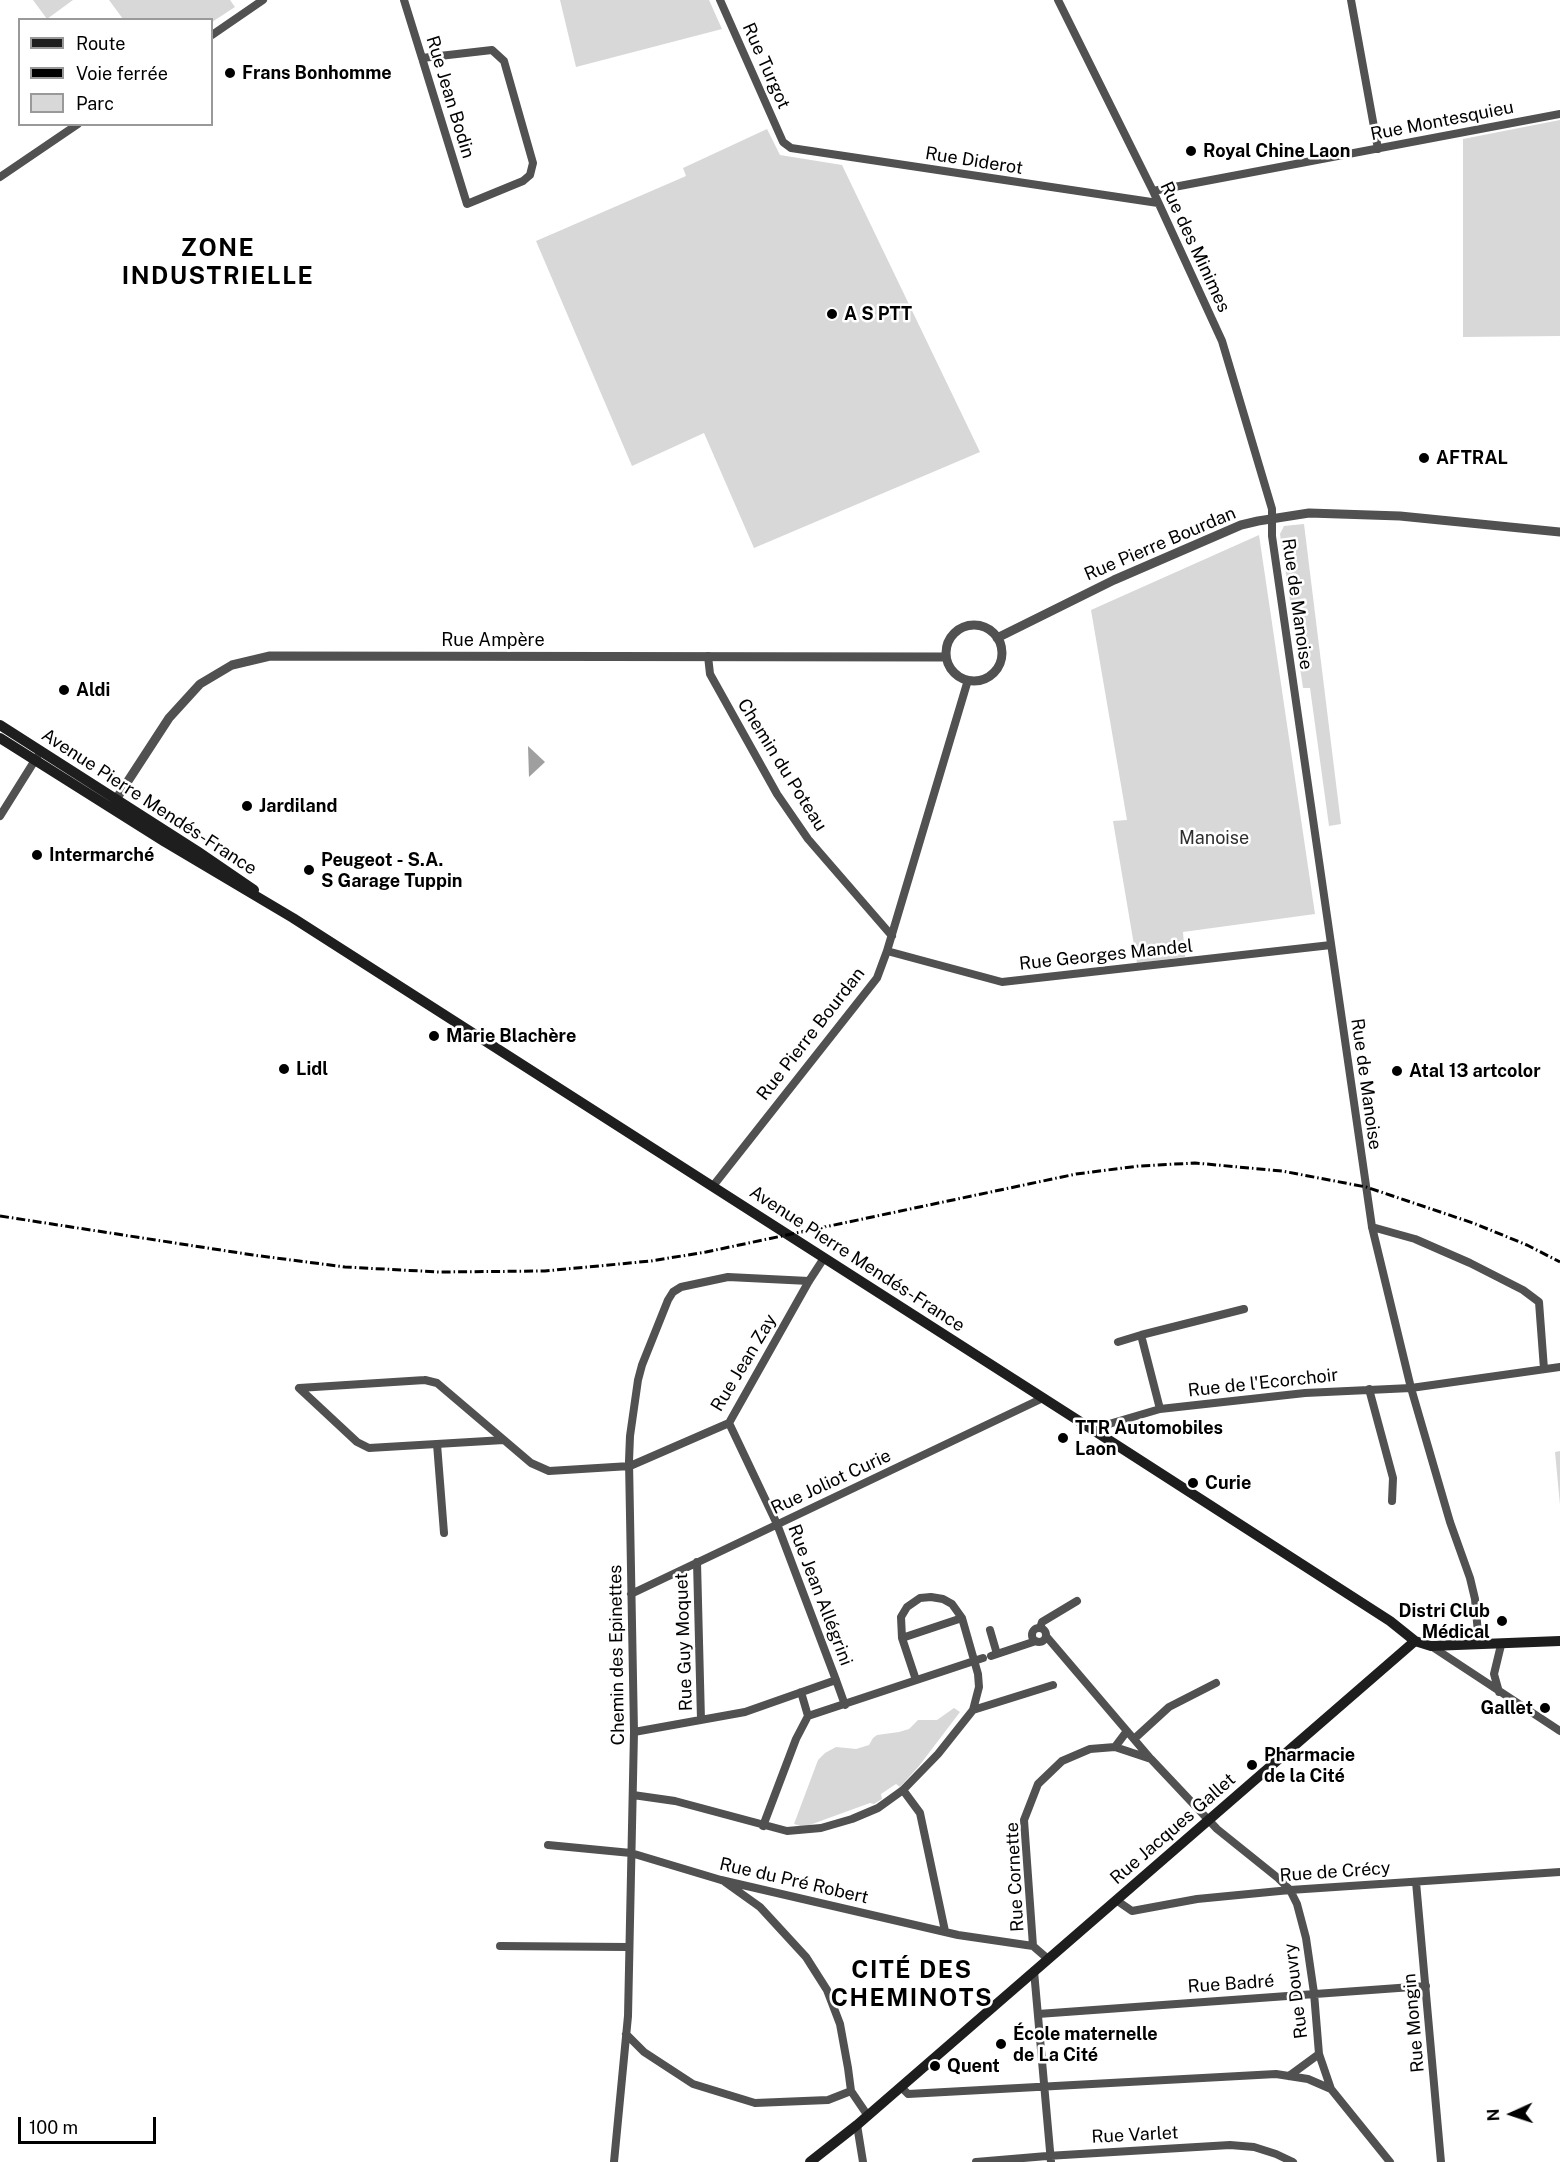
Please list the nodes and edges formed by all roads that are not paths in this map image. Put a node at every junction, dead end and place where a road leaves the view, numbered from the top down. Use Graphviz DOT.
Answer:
graph roads {
  1 [pos="263,0"];
  2 [pos="404,0"];
  3 [pos="720,0"];
  4 [pos="1058,0"];
  5 [pos="1351,0"];
  6 [pos="213,34"];
  7 [pos="422,58"];
  8 [pos="1560,114"];
  9 [pos="75,126"];
  10 [pos="786,144"];
  11 [pos="1378,149"];
  12 [pos="0,177"];
  13 [pos="1153,191"];
  14 [pos="1158,203"];
  15 [pos="1272,518"];
  16 [pos="1560,532"];
  17 [pos="997,638"];
  18 [pos="708,656"];
  19 [pos="946,657"];
  20 [pos="968,681"];
  21 [pos="0,725"];
  22 [pos="0,738"];
  23 [pos="38,756"];
  24 [pos="116,806"];
  25 [pos="0,816"];
  26 [pos="892,936"];
  27 [pos="1331,945"];
  28 [pos="887,951"];
  29 [pos="713,1186"];
  30 [pos="1372,1227"];
  31 [pos="824,1258"];
  32 [pos="809,1281"];
  33 [pos="1244,1309"];
  34 [pos="1142,1335"];
  35 [pos="1118,1342"];
  36 [pos="1560,1367"];
  37 [pos="1544,1369"];
  38 [pos="1411,1388"];
  39 [pos="1369,1389"];
  40 [pos="1043,1398"];
  41 [pos="1160,1409"];
  42 [pos="729,1423"];
  43 [pos="1096,1431"];
  44 [pos="504,1440"];
  45 [pos="437,1444"];
  46 [pos="630,1466"];
  47 [pos="1392,1501"];
  48 [pos="777,1524"];
  49 [pos="444,1533"];
  50 [pos="697,1562"];
  51 [pos="631,1594"];
  52 [pos="1077,1601"];
  53 [pos="962,1618"];
  54 [pos="1040,1628"];
  55 [pos="990,1630"];
  56 [pos="1046,1636"];
  57 [pos="902,1638"];
  58 [pos="1036,1641"];
  59 [pos="1415,1641"];
  60 [pos="1560,1641"];
  61 [pos="1501,1644"];
  62 [pos="1479,1645"];
  63 [pos="1431,1646"];
  64 [pos="978,1660"];
  65 [pos="836,1680"];
  66 [pos="916,1680"];
  67 [pos="1216,1683"];
  68 [pos="1053,1684"];
  69 [pos="801,1692"];
  70 [pos="1499,1692"];
  71 [pos="845,1705"];
  72 [pos="972,1710"];
  73 [pos="808,1716"];
  74 [pos="701,1720"];
  75 [pos="1128,1731"];
  76 [pos="1560,1731"];
  77 [pos="634,1732"];
  78 [pos="1134,1739"];
  79 [pos="1115,1747"];
  80 [pos="1151,1759"];
  81 [pos="903,1790"];
  82 [pos="633,1795"];
  83 [pos="1208,1820"];
  84 [pos="763,1826"];
  85 [pos="548,1845"];
  86 [pos="631,1853"];
  87 [pos="1560,1872"];
  88 [pos="721,1880"];
  89 [pos="1416,1882"];
  90 [pos="1290,1890"];
  91 [pos="1116,1900"];
  92 [pos="945,1931"];
  93 [pos="500,1946"];
  94 [pos="1033,1946"];
  95 [pos="628,1947"];
  96 [pos="1048,1959"];
  97 [pos="1034,1971"];
  98 [pos="1425,1986"];
  99 [pos="1314,1993"];
  100 [pos="1038,2014"];
  101 [pos="626,2034"];
  102 [pos="1318,2054"];
  103 [pos="1289,2076"];
  104 [pos="1044,2085"];
  105 [pos="901,2087"];
  106 [pos="1331,2090"];
  107 [pos="851,2091"];
  108 [pos="868,2116"];
  109 [pos="857,2125"];
  110 [pos="1051,2159"];
  111 [pos="614,2162"];
  112 [pos="810,2162"];
  113 [pos="863,2162"];
  114 [pos="976,2162"];
  115 [pos="1293,2162"];
  116 [pos="1390,2162"];
  117 [pos="1441,2162"];
  1 -- 6 [label="street"];
  2 -- 7 [label="street, Rue Jean Bodin"];
  3 -- 10 [label="street, Rue Turgot"];
  4 -- 13 [label="street, Rue des Minimes"];
  5 -- 11 [label="street"];
  7 -- 7 [label="street, Rue Jean Bodin"];
  8 -- 11 [label="street, Rue Montesquieu"];
  9 -- 12 [label="street"];
  10 -- 14 [label="street, Rue Diderot"];
  11 -- 13 [label="street, Rue Montesquieu"];
  13 -- 14 [label="street, Rue des Minimes"];
  14 -- 15 [label="street, Rue des Minimes"];
  15 -- 16 [label="street, Rue Pierre Bourdan"];
  15 -- 17 [label="street, Rue Pierre Bourdan"];
  15 -- 27 [label="street, Rue de Manoise"];
  17 -- 19 [label="street"];
  17 -- 20 [label="street"];
  18 -- 19 [label="street, Rue Ampère"];
  18 -- 24 [label="street, Rue Ampère"];
  18 -- 26 [label="street, Chemin du Poteau"];
  19 -- 20 [label="street"];
  20 -- 26 [label="street, Rue Pierre Bourdan"];
  21 -- 23 [label="main road, Avenue Pierre Mendés-France"];
  22 -- 23 [label="main road, Avenue Pierre Mendés-France"];
  23 -- 24 [label="main road, Avenue Pierre Mendés-France"];
  23 -- 25 [label="street"];
  24 -- 29 [label="main road, Avenue Pierre Mendés-France"];
  26 -- 28 [label="street, Rue Pierre Bourdan"];
  27 -- 28 [label="street, Rue Georges Mandel"];
  27 -- 30 [label="street, Rue de Manoise"];
  28 -- 29 [label="street, Rue Pierre Bourdan"];
  29 -- 31 [label="main road, Avenue Pierre Mendés-France"];
  30 -- 37 [label="street"];
  30 -- 38 [label="street, Rue de Manoise"];
  31 -- 32 [label="street, Rue Jean Zay"];
  31 -- 40 [label="main road, Avenue Pierre Mendés-France"];
  32 -- 42 [label="street, Rue Jean Zay"];
  32 -- 46 [label="street, Chemin des Epinettes"];
  33 -- 34 [label="street"];
  34 -- 35 [label="street"];
  34 -- 41 [label="street"];
  36 -- 37 [label="street, Rue de l'Ecorchoir"];
  37 -- 38 [label="street, Rue de l'Ecorchoir"];
  38 -- 39 [label="street, Rue de l'Ecorchoir"];
  38 -- 62 [label="street, Rue de Manoise"];
  39 -- 41 [label="street, Rue de l'Ecorchoir"];
  39 -- 47 [label="street"];
  40 -- 43 [label="main road, Avenue Pierre Mendés-France"];
  40 -- 48 [label="street, Rue Joliot Curie"];
  41 -- 43 [label="street, Rue de l'Ecorchoir"];
  42 -- 46 [label="street, Rue Jean Zay"];
  42 -- 48 [label="street, Rue Jean Allégrini"];
  43 -- 59 [label="main road, Avenue Pierre Mendés-France"];
  44 -- 45 [label="street"];
  44 -- 45 [label="street, Rue Jean Zay"];
  44 -- 46 [label="street, Rue Jean Zay"];
  45 -- 49 [label="street"];
  46 -- 51 [label="street, Chemin des Epinettes"];
  48 -- 50 [label="street, Rue Joliot Curie"];
  48 -- 65 [label="street, Rue Jean Allégrini"];
  50 -- 51 [label="street, Rue Joliot Curie"];
  50 -- 74 [label="street, Rue Guy Moquet"];
  51 -- 77 [label="street, Chemin des Epinettes"];
  52 -- 54 [label="street"];
  53 -- 57 [label="street"];
  53 -- 57 [label="street"];
  53 -- 64 [label="street"];
  54 -- 56 [label="street"];
  54 -- 58 [label="street"];
  55 -- 58 [label="street"];
  56 -- 58 [label="street"];
  56 -- 75 [label="street"];
  57 -- 66 [label="street"];
  59 -- 63 [label="main road"];
  59 -- 83 [label="main road, Rue Jacques Gallet"];
  60 -- 61 [label="main road"];
  61 -- 62 [label="main road"];
  61 -- 70 [label="street"];
  62 -- 63 [label="main road"];
  63 -- 70 [label="street"];
  64 -- 66 [label="street"];
  64 -- 72 [label="street"];
  65 -- 69 [label="street"];
  65 -- 71 [label="street, Rue Jean Allégrini"];
  66 -- 71 [label="street"];
  67 -- 78 [label="street"];
  68 -- 72 [label="street"];
  69 -- 73 [label="street"];
  69 -- 74 [label="street"];
  70 -- 76 [label="street"];
  71 -- 73 [label="street"];
  72 -- 81 [label="street"];
  73 -- 84 [label="street"];
  74 -- 77 [label="street"];
  75 -- 78 [label="street"];
  75 -- 79 [label="street"];
  77 -- 82 [label="street, Chemin des Epinettes"];
  78 -- 80 [label="street"];
  79 -- 80 [label="street, Rue Cornette"];
  79 -- 94 [label="street, Rue Cornette"];
  80 -- 83 [label="street, Rue Cornette"];
  81 -- 84 [label="street"];
  81 -- 92 [label="street"];
  82 -- 84 [label="street"];
  82 -- 86 [label="street, Chemin des Epinettes"];
  83 -- 90 [label="street, Rue Cornette"];
  83 -- 91 [label="main road, Rue Jacques Gallet"];
  85 -- 86 [label="street, Rue du Pré Robert"];
  86 -- 88 [label="street, Rue du Pré Robert"];
  86 -- 95 [label="street, Chemin des Epinettes"];
  87 -- 89 [label="street, Rue de Crécy"];
  88 -- 92 [label="street, Rue du Pré Robert"];
  88 -- 107 [label="street"];
  89 -- 90 [label="street, Rue de Crécy"];
  89 -- 98 [label="street, Rue Mongin"];
  90 -- 91 [label="street, Rue de Crécy"];
  90 -- 99 [label="street, Rue Douvry"];
  91 -- 96 [label="main road, Rue Jacques Gallet"];
  92 -- 94 [label="street, Rue du Pré Robert"];
  93 -- 95 [label="street"];
  94 -- 96 [label="street, Rue Cornette"];
  95 -- 101 [label="street, Chemin des Epinettes"];
  96 -- 97 [label="main road, Rue Jacques Gallet"];
  97 -- 100 [label="street"];
  97 -- 105 [label="main road, Rue Jacques Gallet"];
  98 -- 99 [label="street, Rue Badré"];
  98 -- 117 [label="street, Rue Mongin"];
  99 -- 100 [label="street, Rue Badré"];
  99 -- 102 [label="street, Rue Douvry"];
  100 -- 104 [label="street"];
  101 -- 107 [label="street"];
  101 -- 111 [label="street, Chemin des Epinettes"];
  102 -- 103 [label="street"];
  102 -- 106 [label="street, Rue Douvry"];
  103 -- 104 [label="street"];
  103 -- 106 [label="street"];
  104 -- 105 [label="street"];
  104 -- 110 [label="street"];
  105 -- 108 [label="main road, Rue Jacques Gallet"];
  106 -- 116 [label="street"];
  107 -- 108 [label="street"];
  108 -- 109 [label="main road, Rue Jacques Gallet"];
  109 -- 112 [label="main road, Rue Jacques Gallet"];
  109 -- 113 [label="street"];
  110 -- 114 [label="street, Rue Varlet"];
  110 -- 115 [label="street, Rue Varlet"];
}
